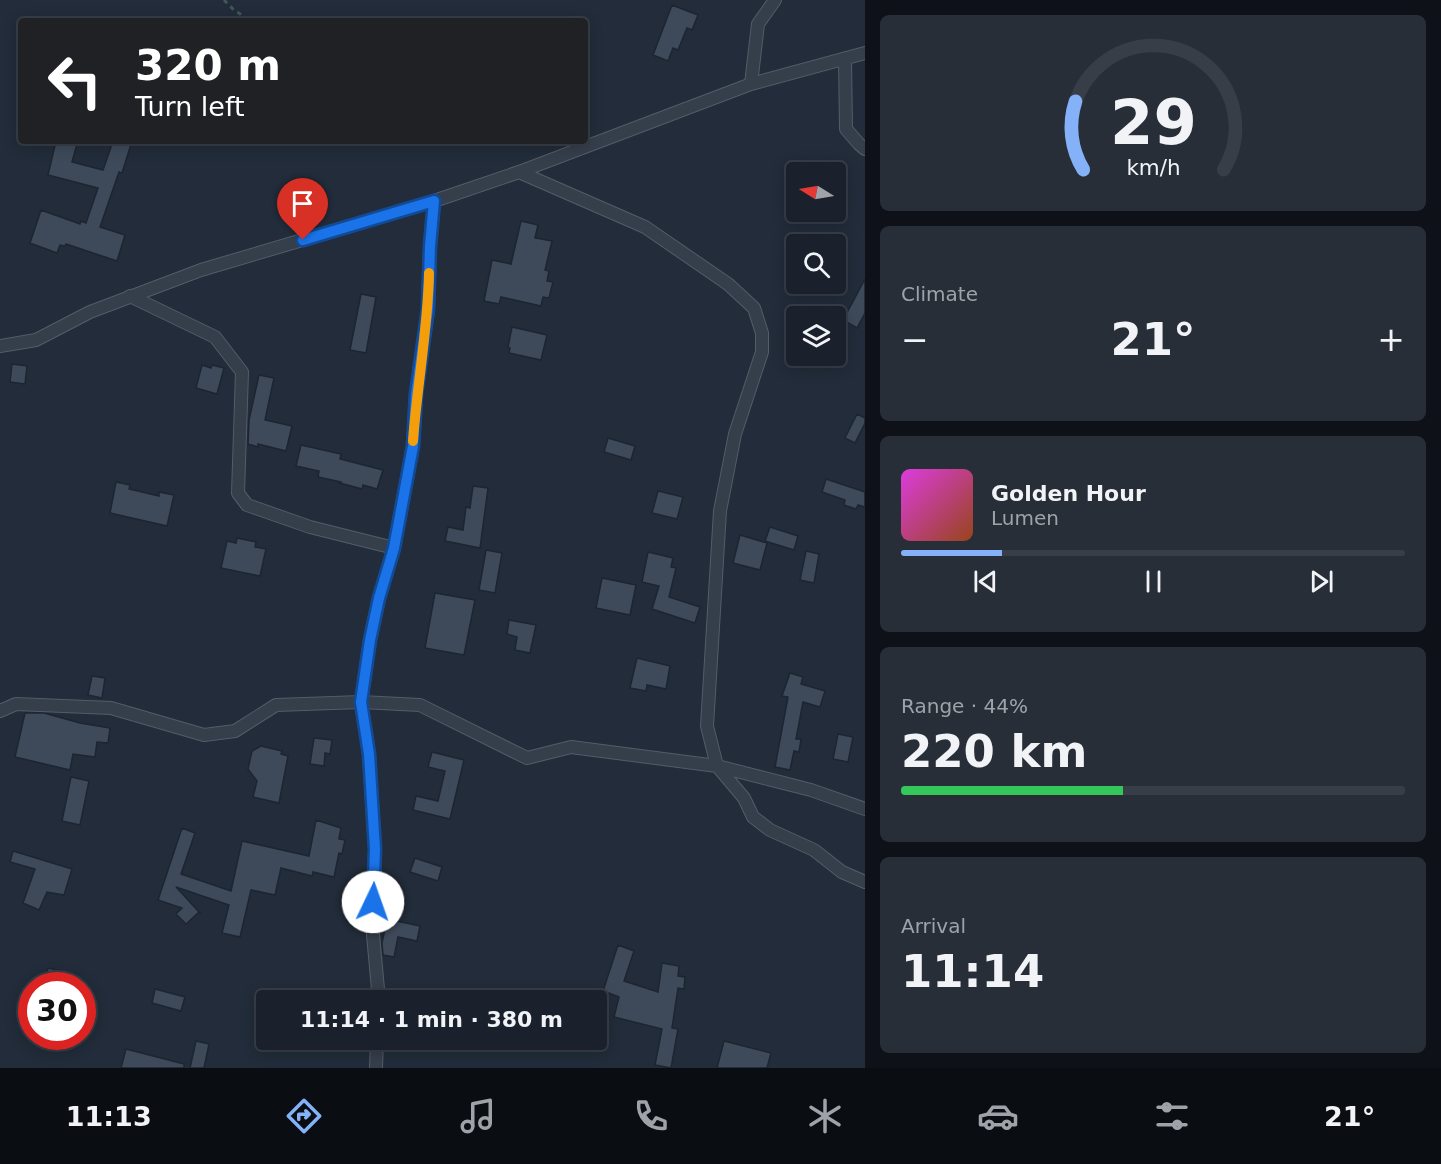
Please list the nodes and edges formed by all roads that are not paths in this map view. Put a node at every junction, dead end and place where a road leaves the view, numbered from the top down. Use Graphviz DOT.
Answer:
graph roads {
  1 [pos="775,0"];
  2 [pos="865,53"];
  3 [pos="845,59"];
  4 [pos="751,84"];
  5 [pos="865,148"];
  6 [pos="519,172"];
  7 [pos="434,201"];
  8 [pos="130,296"];
  9 [pos="0,345"];
  10 [pos="394,548"];
  11 [pos="361,702"];
  12 [pos="0,711"];
  13 [pos="717,766"];
  14 [pos="865,809"];
  15 [pos="865,882"];
  16 [pos="378,990"];
  17 [pos="377,1050"];
  18 [pos="376,1068"];
  1 -- 4 [label="street"];
  2 -- 3 [label="street"];
  3 -- 4 [label="street"];
  3 -- 5 [label="street"];
  4 -- 6 [label="street"];
  6 -- 7 [label="street"];
  6 -- 13 [label="street"];
  7 -- 8 [label="street"];
  7 -- 10 [label="street"];
  8 -- 9 [label="street"];
  8 -- 10 [label="street"];
  10 -- 11 [label="street"];
  11 -- 12 [label="street"];
  11 -- 13 [label="street"];
  11 -- 16 [label="street"];
  13 -- 14 [label="street"];
  13 -- 15 [label="street"];
  17 -- 18 [label="street"];
}
